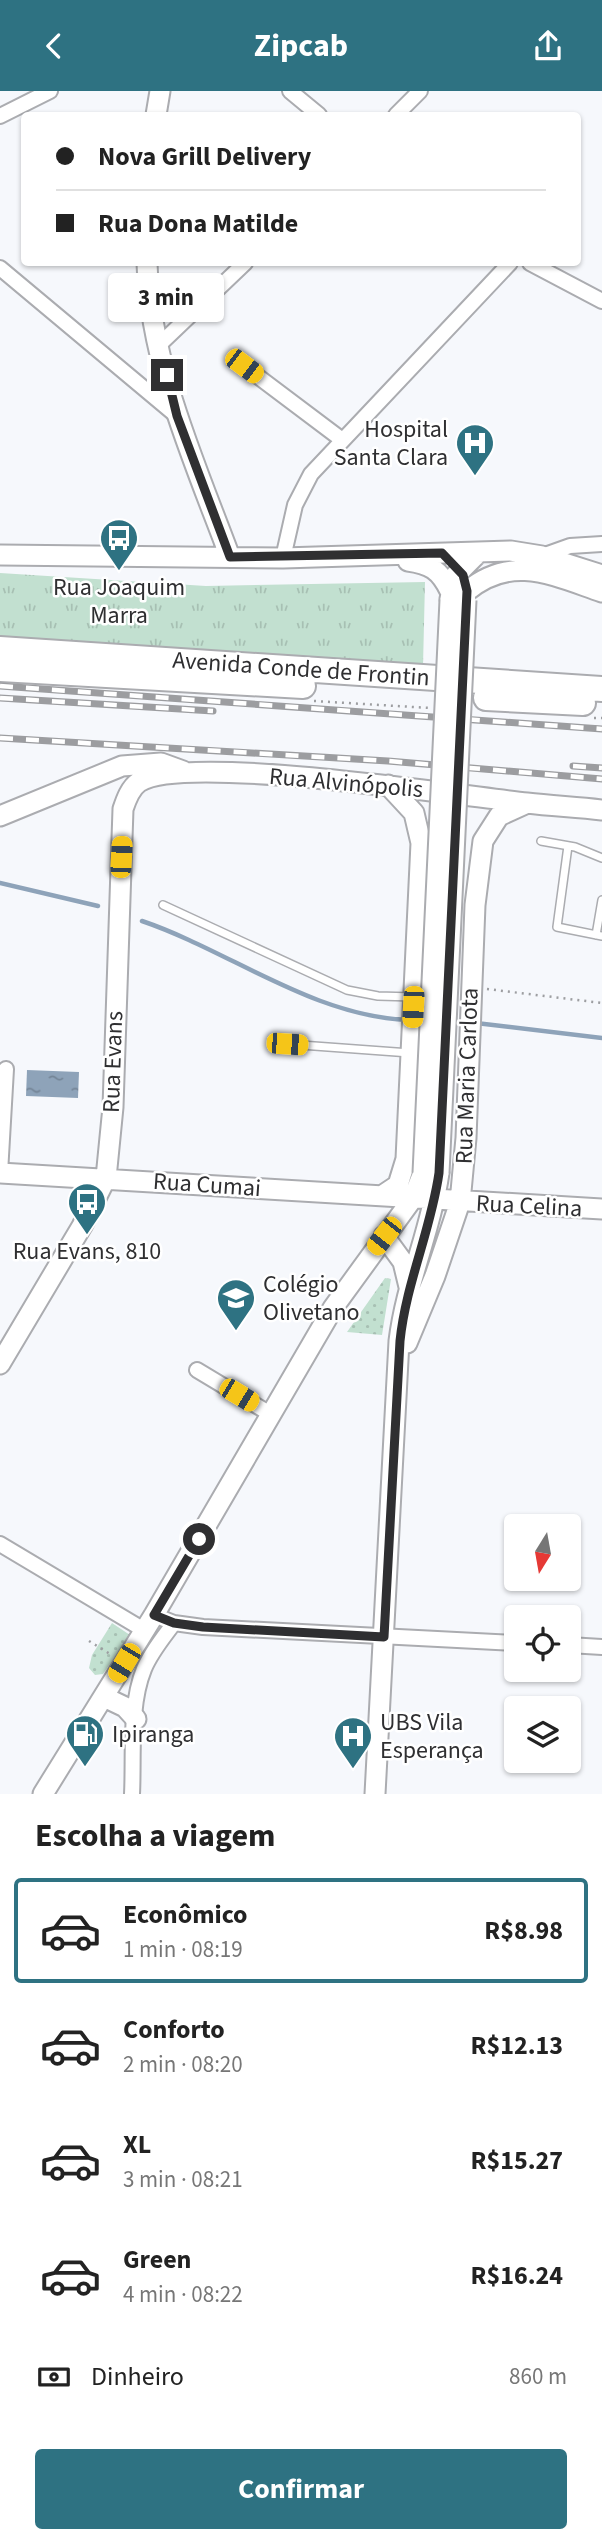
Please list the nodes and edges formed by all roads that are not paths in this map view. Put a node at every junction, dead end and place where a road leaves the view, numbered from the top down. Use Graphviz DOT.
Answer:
graph roads {
  1 [pos="50,91"];
  2 [pos="160,91"];
  3 [pos="290,91"];
  4 [pos="420,91"];
  5 [pos="156,112"];
  6 [pos="315,112"];
  7 [pos="399,112"];
  8 [pos="0,116"];
  9 [pos="147,266"];
  10 [pos="242,266"];
  11 [pos="507,266"];
  12 [pos="536,266"];
  13 [pos="0,268"];
  14 [pos="602,301"];
  15 [pos="159,345"];
  16 [pos="244,366"];
  17 [pos="177,416"];
  18 [pos="341,439"];
  19 [pos="602,544"];
  20 [pos="480,552"];
  21 [pos="442,553"];
  22 [pos="394,554"];
  23 [pos="0,555"];
  24 [pos="542,555"];
  25 [pos="230,557"];
  26 [pos="284,558"];
  27 [pos="459,570"];
  28 [pos="602,575"];
  29 [pos="602,592"];
  30 [pos="458,596"];
  31 [pos="0,649"];
  32 [pos="0,669"];
  33 [pos="602,676"];
  34 [pos="539,683"];
  35 [pos="602,689"];
  36 [pos="602,704"];
  37 [pos="183,771"];
  38 [pos="388,785"];
  39 [pos="527,803"];
  40 [pos="599,811"];
  41 [pos="0,816"];
  42 [pos="541,841"];
  43 [pos="568,845"];
  44 [pos="602,858"];
  45 [pos="602,900"];
  46 [pos="419,902"];
  47 [pos="163,905"];
  48 [pos="475,905"];
  49 [pos="599,935"];
  50 [pos="413,1002"];
  51 [pos="287,1044"];
  52 [pos="411,1053"];
  53 [pos="6,1069"];
  54 [pos="0,1173"];
  55 [pos="431,1173"];
  56 [pos="106,1178"];
  57 [pos="383,1195"];
  58 [pos="413,1198"];
  59 [pos="435,1199"];
  60 [pos="460,1202"];
  61 [pos="602,1209"];
  62 [pos="384,1236"];
  63 [pos="410,1291"];
  64 [pos="399,1360"];
  65 [pos="0,1364"];
  66 [pos="197,1370"];
  67 [pos="272,1415"];
  68 [pos="0,1544"];
  69 [pos="149,1623"];
  70 [pos="174,1623"];
  71 [pos="384,1637"];
  72 [pos="504,1642"];
  73 [pos="581,1646"];
  74 [pos="602,1647"];
  75 [pos="104,1697"];
  76 [pos="136,1719"];
  77 [pos="43,1794"];
  78 [pos="132,1794"];
  79 [pos="375,1794"];
  1 -- 8 [label="street"];
  2 -- 5 [label="street"];
  3 -- 6 [label="street"];
  4 -- 7 [label="street"];
  9 -- 15 [label="street"];
  10 -- 15 [label="street"];
  11 -- 18 [label="street"];
  12 -- 14 [label="street"];
  13 -- 17 [label="street"];
  15 -- 17 [label="street"];
  16 -- 18 [label="street"];
  17 -- 25 [label="street"];
  18 -- 26 [label="street"];
  19 -- 24 [label="street"];
  20 -- 21 [label="street"];
  20 -- 24 [label="street"];
  20 -- 27 [label="street"];
  21 -- 22 [label="street"];
  21 -- 27 [label="street"];
  22 -- 26 [label="street"];
  22 -- 30 [label="street"];
  23 -- 25 [label="street"];
  24 -- 28 [label="street"];
  25 -- 26 [label="street"];
  27 -- 30 [label="street"];
  29 -- 30 [label="street"];
  30 -- 55 [label="street, bridge"];
  31 -- 34 [label="highway, Avenida Conde de Frontin"];
  32 -- 36 [label="highway, Avenida Conde de Frontin"];
  33 -- 34 [label="highway"];
  34 -- 35 [label="highway, Avenida Conde de Frontin"];
  37 -- 38 [label="street, Rua Alvinópolis"];
  37 -- 41 [label="street"];
  37 -- 56 [label="street, Rua Evans"];
  38 -- 39 [label="street, Rua Alvinópolis"];
  38 -- 46 [label="street"];
  39 -- 40 [label="street, Rua Alvinópolis"];
  39 -- 48 [label="street, Rua Maria Carlota"];
  42 -- 43 [label="lane"];
  43 -- 44 [label="lane"];
  43 -- 49 [label="lane"];
  45 -- 49 [label="lane"];
  46 -- 48 [label="street"];
  46 -- 50 [label="street"];
  47 -- 50 [label="lane"];
  48 -- 60 [label="street, Rua Maria Carlota"];
  50 -- 52 [label="street"];
  51 -- 52 [label="lane"];
  52 -- 57 [label="street"];
  53 -- 54 [label="street"];
  54 -- 56 [label="street, Rua Cumai"];
  55 -- 58 [label="street"];
  55 -- 59 [label="street, Rua Maria Carlota"];
  56 -- 57 [label="street, Rua Cumai"];
  56 -- 65 [label="street, Rua Evans"];
  57 -- 58 [label="street, Rua Cumai"];
  58 -- 59 [label="street, Rua Celina"];
  58 -- 62 [label="street"];
  59 -- 60 [label="street, Rua Celina"];
  59 -- 63 [label="street, Rua Maria Carlota"];
  60 -- 61 [label="street, Rua Celina"];
  60 -- 64 [label="street, Rua Maria Carlota"];
  62 -- 63 [label="street"];
  62 -- 67 [label="street"];
  63 -- 64 [label="street, Rua Maria Carlota"];
  64 -- 71 [label="street, Rua Maria Carlota"];
  66 -- 67 [label="street"];
  67 -- 69 [label="street"];
  68 -- 69 [label="street"];
  69 -- 70 [label="street"];
  69 -- 75 [label="street"];
  70 -- 71 [label="street"];
  70 -- 76 [label="street"];
  71 -- 72 [label="street"];
  71 -- 79 [label="street, Rua Maria Carlota"];
  73 -- 74 [label="street"];
  75 -- 76 [label="street"];
  75 -- 77 [label="street"];
  76 -- 78 [label="street"];
}
